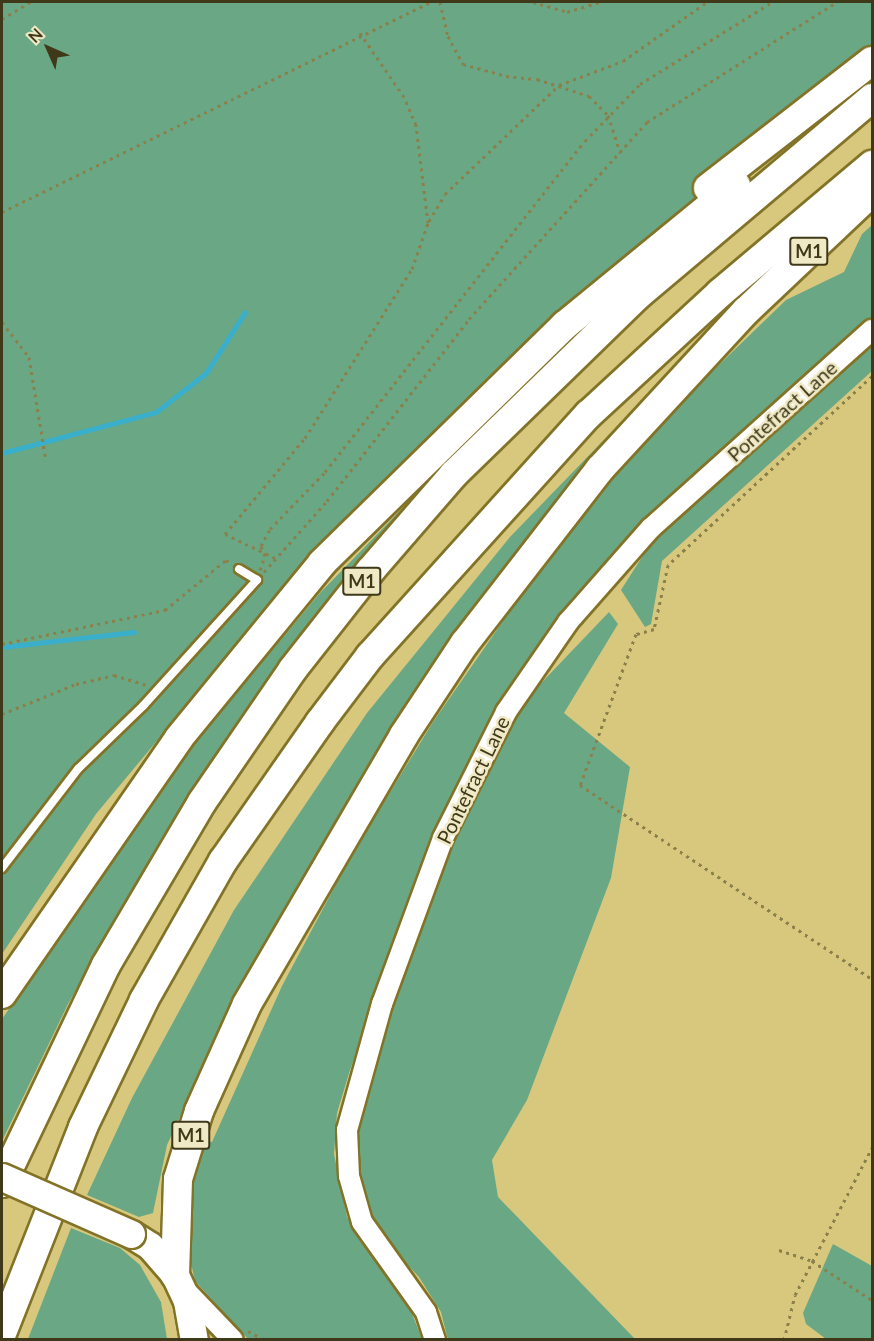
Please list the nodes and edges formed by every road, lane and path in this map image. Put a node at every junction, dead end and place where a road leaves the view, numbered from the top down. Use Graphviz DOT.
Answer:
graph roads {
  1 [pos="30,2"];
  2 [pos="430,2"];
  3 [pos="440,2"];
  4 [pos="533,2"];
  5 [pos="599,2"];
  6 [pos="707,2"];
  7 [pos="772,2"];
  8 [pos="837,2"];
  9 [pos="2,19"];
  10 [pos="360,33"];
  11 [pos="873,61"];
  12 [pos="873,80"];
  13 [pos="559,85"];
  14 [pos="873,98"];
  15 [pos="608,115"];
  16 [pos="620,153"];
  17 [pos="873,165"];
  18 [pos="873,192"];
  19 [pos="2,212"];
  20 [pos="428,223"];
  21 [pos="2,322"];
  22 [pos="873,330"];
  23 [pos="873,376"];
  24 [pos="45,461"];
  25 [pos="264,556"];
  26 [pos="276,558"];
  27 [pos="322,563"];
  28 [pos="239,569"];
  29 [pos="257,580"];
  30 [pos="2,644"];
  31 [pos="158,690"];
  32 [pos="2,714"];
  33 [pos="2,868"];
  34 [pos="873,979"];
  35 [pos="2,994"];
  36 [pos="873,1148"];
  37 [pos="2,1178"];
  38 [pos="2,1183"];
  39 [pos="779,1250"];
  40 [pos="812,1261"];
  41 [pos="177,1279"];
  42 [pos="873,1300"];
  43 [pos="2,1333"];
  44 [pos="239,1335"];
  45 [pos="194,1340"];
  46 [pos="265,1340"];
  47 [pos="435,1340"];
  48 [pos="784,1340"];
  1 -- 9 [label="path"];
  2 -- 10 [label="path"];
  3 -- 13 [label="path"];
  4 -- 5 [label="path"];
  6 -- 13 [label="path"];
  7 -- 15 [label="path"];
  8 -- 16 [label="path"];
  10 -- 19 [label="path"];
  10 -- 20 [label="path"];
  11 -- 27 [label="highway, M1"];
  12 -- 27 [label="highway, M1"];
  13 -- 15 [label="path"];
  13 -- 20 [label="path"];
  14 -- 38 [label="highway, M1"];
  15 -- 16 [label="path"];
  15 -- 25 [label="path"];
  16 -- 26 [label="path"];
  17 -- 43 [label="highway, M1"];
  18 -- 41 [label="highway, M1"];
  20 -- 25 [label="path"];
  21 -- 24 [label="path"];
  22 -- 47 [label="street, Pontefract Lane"];
  23 -- 34 [label="path"];
  25 -- 26 [label="path"];
  25 -- 29 [label="path"];
  26 -- 29 [label="path"];
  27 -- 35 [label="highway, M1"];
  28 -- 29 [label="lane"];
  28 -- 30 [label="path"];
  29 -- 31 [label="lane"];
  31 -- 32 [label="path"];
  31 -- 33 [label="lane"];
  36 -- 40 [label="path"];
  37 -- 41 [label="highway, bridge"];
  39 -- 40 [label="path"];
  40 -- 42 [label="path"];
  40 -- 48 [label="path"];
  41 -- 44 [label="street"];
  41 -- 45 [label="highway"];
  44 -- 46 [label="path"];
}
